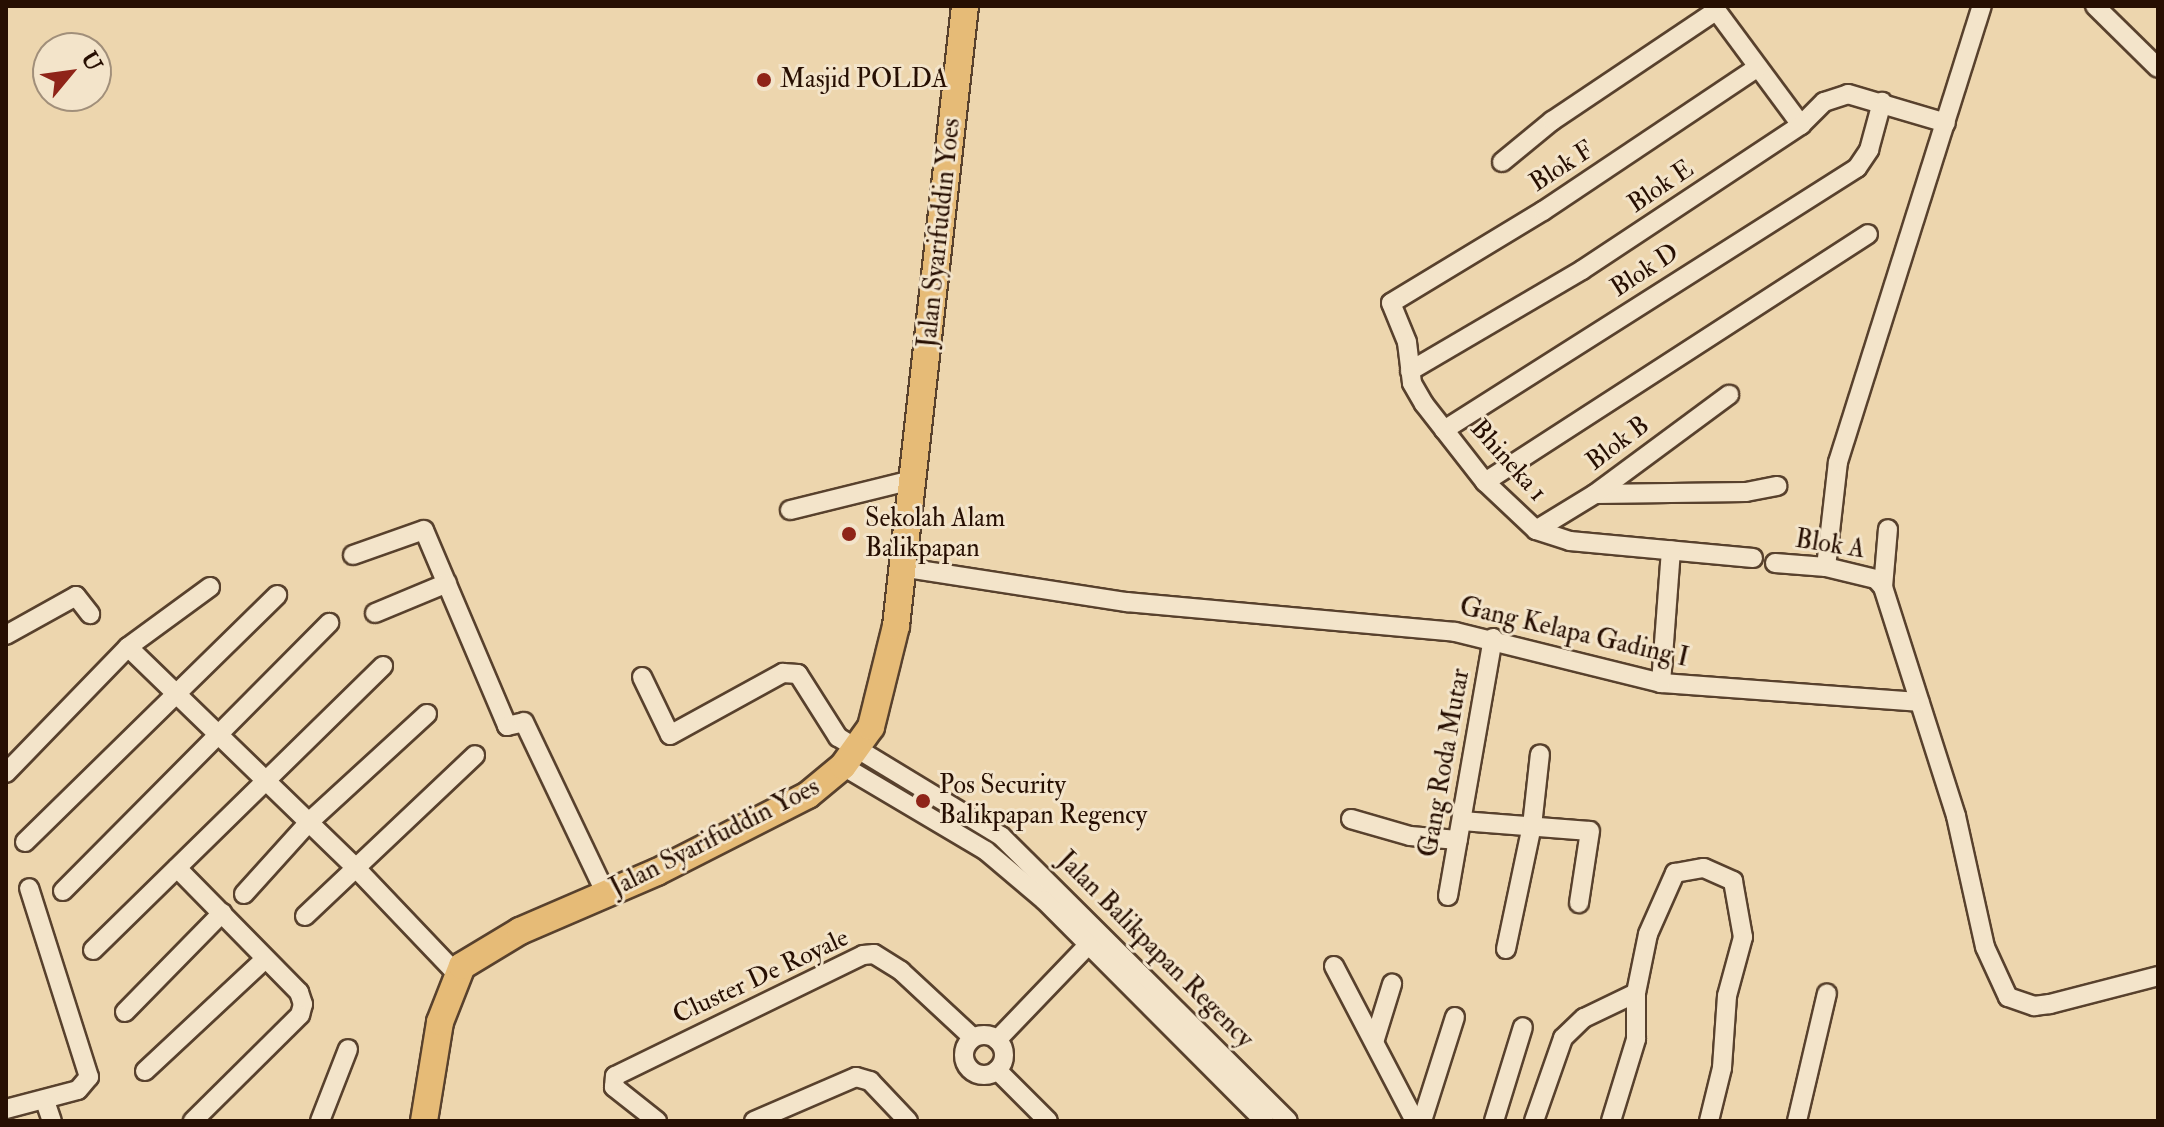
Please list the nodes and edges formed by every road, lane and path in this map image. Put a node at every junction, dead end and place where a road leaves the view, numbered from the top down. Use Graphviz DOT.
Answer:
graph roads {
  1 [pos="965,6"];
  2 [pos="1982,6"];
  3 [pos="2095,6"];
  4 [pos="1714,9"];
  5 [pos="1757,68"];
  6 [pos="2158,68"];
  7 [pos="1882,102"];
  8 [pos="1946,123"];
  9 [pos="1801,125"];
  10 [pos="1502,162"];
  11 [pos="1868,234"];
  12 [pos="1391,303"];
  13 [pos="1410,371"];
  14 [pos="1729,395"];
  15 [pos="1444,430"];
  16 [pos="912,480"];
  17 [pos="1485,482"];
  18 [pos="1777,486"];
  19 [pos="1595,494"];
  20 [pos="790,510"];
  21 [pos="1888,529"];
  22 [pos="1536,530"];
  23 [pos="1671,550"];
  24 [pos="353,555"];
  25 [pos="1753,558"];
  26 [pos="1775,563"];
  27 [pos="900,567"];
  28 [pos="1826,567"];
  29 [pos="447,583"];
  30 [pos="1880,583"];
  31 [pos="210,587"];
  32 [pos="277,595"];
  33 [pos="375,613"];
  34 [pos="90,614"];
  35 [pos="329,623"];
  36 [pos="6,635"];
  37 [pos="1493,638"];
  38 [pos="128,647"];
  39 [pos="383,666"];
  40 [pos="642,677"];
  41 [pos="1661,683"];
  42 [pos="173,694"];
  43 [pos="1919,702"];
  44 [pos="427,714"];
  45 [pos="217,735"];
  46 [pos="1540,754"];
  47 [pos="475,755"];
  48 [pos="850,757"];
  49 [pos="6,773"];
  50 [pos="263,779"];
  51 [pos="1351,819"];
  52 [pos="1462,821"];
  53 [pos="309,822"];
  54 [pos="1532,826"];
  55 [pos="1458,840"];
  56 [pos="25,842"];
  57 [pos="354,866"];
  58 [pos="177,868"];
  59 [pos="29,888"];
  60 [pos="63,891"];
  61 [pos="244,894"];
  62 [pos="606,894"];
  63 [pos="1448,896"];
  64 [pos="1055,898"];
  65 [pos="1579,903"];
  66 [pos="222,913"];
  67 [pos="305,916"];
  68 [pos="1088,945"];
  69 [pos="1506,949"];
  70 [pos="93,950"];
  71 [pos="265,959"];
  72 [pos="1117,960"];
  73 [pos="1334,966"];
  74 [pos="457,974"];
  75 [pos="2158,976"];
  76 [pos="1392,984"];
  77 [pos="1636,993"];
  78 [pos="1827,993"];
  79 [pos="125,1012"];
  80 [pos="1455,1017"];
  81 [pos="1523,1027"];
  82 [pos="1193,1036"];
  83 [pos="973,1038"];
  84 [pos="1375,1039"];
  85 [pos="997,1040"];
  86 [pos="348,1049"];
  87 [pos="997,1070"];
  88 [pos="145,1071"];
  89 [pos="45,1101"];
  90 [pos="6,1109"];
  91 [pos="52,1121"];
  92 [pos="193,1121"];
  93 [pos="320,1121"];
  94 [pos="424,1121"];
  95 [pos="657,1121"];
  96 [pos="754,1121"];
  97 [pos="908,1121"];
  98 [pos="1048,1121"];
  99 [pos="1264,1121"];
  100 [pos="1288,1121"];
  101 [pos="1415,1121"];
  102 [pos="1422,1121"];
  103 [pos="1494,1121"];
  104 [pos="1534,1121"];
  105 [pos="1611,1121"];
  106 [pos="1709,1121"];
  107 [pos="1797,1121"];
  1 -- 16 [label="highway, Jalan Syarifuddin Yoes"];
  2 -- 8 [label="street"];
  3 -- 6 [label="street"];
  4 -- 5 [label="street"];
  4 -- 10 [label="street"];
  5 -- 9 [label="street"];
  5 -- 12 [label="street, Blok F"];
  7 -- 8 [label="street, Blok E"];
  7 -- 9 [label="street, Blok E"];
  7 -- 15 [label="street, Blok D"];
  8 -- 28 [label="street"];
  9 -- 13 [label="street, Blok E"];
  11 -- 17 [label="street"];
  12 -- 13 [label="street, Bhineka 1"];
  13 -- 15 [label="street, Bhineka 1"];
  14 -- 19 [label="street, Blok B"];
  15 -- 17 [label="street, Bhineka 1"];
  16 -- 20 [label="street"];
  16 -- 27 [label="highway, Jalan Syarifuddin Yoes"];
  17 -- 22 [label="street, Bhineka 1"];
  18 -- 19 [label="street"];
  19 -- 22 [label="street, Blok B"];
  21 -- 30 [label="street"];
  22 -- 23 [label="street, Bhineka 1"];
  23 -- 25 [label="street, Bhineka 1"];
  23 -- 41 [label="street"];
  24 -- 29 [label="street"];
  26 -- 28 [label="street, Blok A"];
  27 -- 37 [label="street, Gang Kelapa Gading I"];
  27 -- 48 [label="highway, Jalan Syarifuddin Yoes"];
  28 -- 30 [label="street, Blok A"];
  29 -- 33 [label="street"];
  29 -- 62 [label="street"];
  30 -- 43 [label="street"];
  31 -- 38 [label="street"];
  32 -- 42 [label="street"];
  34 -- 36 [label="street"];
  35 -- 45 [label="street"];
  37 -- 41 [label="street, Gang Kelapa Gading I"];
  37 -- 52 [label="street, Gang Roda Mutar"];
  38 -- 42 [label="street"];
  38 -- 49 [label="street"];
  39 -- 50 [label="street"];
  40 -- 48 [label="street, Jalan Balikpapan Regency"];
  41 -- 43 [label="street, Gang Kelapa Gading I"];
  42 -- 45 [label="street"];
  42 -- 56 [label="street"];
  43 -- 75 [label="street"];
  44 -- 53 [label="street"];
  45 -- 50 [label="street"];
  45 -- 60 [label="street"];
  46 -- 54 [label="street"];
  47 -- 57 [label="street"];
  48 -- 62 [label="highway, Jalan Syarifuddin Yoes"];
  48 -- 64 [label="street, Jalan Balikpapan Regency"];
  50 -- 53 [label="street"];
  50 -- 58 [label="street"];
  51 -- 55 [label="street"];
  52 -- 54 [label="street"];
  52 -- 55 [label="street, Gang Roda Mutar"];
  53 -- 57 [label="street"];
  53 -- 61 [label="street"];
  54 -- 65 [label="street"];
  54 -- 69 [label="street"];
  55 -- 63 [label="street, Gang Roda Mutar"];
  57 -- 67 [label="street"];
  57 -- 74 [label="street"];
  58 -- 66 [label="street"];
  58 -- 70 [label="street"];
  59 -- 89 [label="street"];
  62 -- 74 [label="highway, Jalan Syarifuddin Yoes"];
  64 -- 68 [label="street, Jalan Balikpapan Regency"];
  64 -- 72 [label="street, Jalan Balikpapan Regency"];
  66 -- 71 [label="street"];
  66 -- 79 [label="street"];
  68 -- 72 [label="street, Jalan Balikpapan Regency"];
  68 -- 85 [label="street"];
  71 -- 88 [label="street"];
  71 -- 92 [label="street"];
  72 -- 82 [label="street, Jalan Balikpapan Regency"];
  73 -- 84 [label="street"];
  74 -- 94 [label="highway"];
  76 -- 84 [label="street"];
  77 -- 104 [label="street"];
  77 -- 105 [label="street"];
  77 -- 106 [label="street"];
  78 -- 107 [label="street"];
  80 -- 102 [label="street"];
  81 -- 103 [label="street"];
  82 -- 99 [label="street, Jalan Balikpapan Regency"];
  82 -- 100 [label="street, Jalan Balikpapan Regency"];
  83 -- 85 [label="street"];
  83 -- 87 [label="street"];
  83 -- 95 [label="street, Cluster De Royale"];
  84 -- 101 [label="street"];
  85 -- 87 [label="street"];
  86 -- 93 [label="street"];
  87 -- 98 [label="street"];
  89 -- 90 [label="street"];
  89 -- 91 [label="street"];
  96 -- 97 [label="street"];
}
